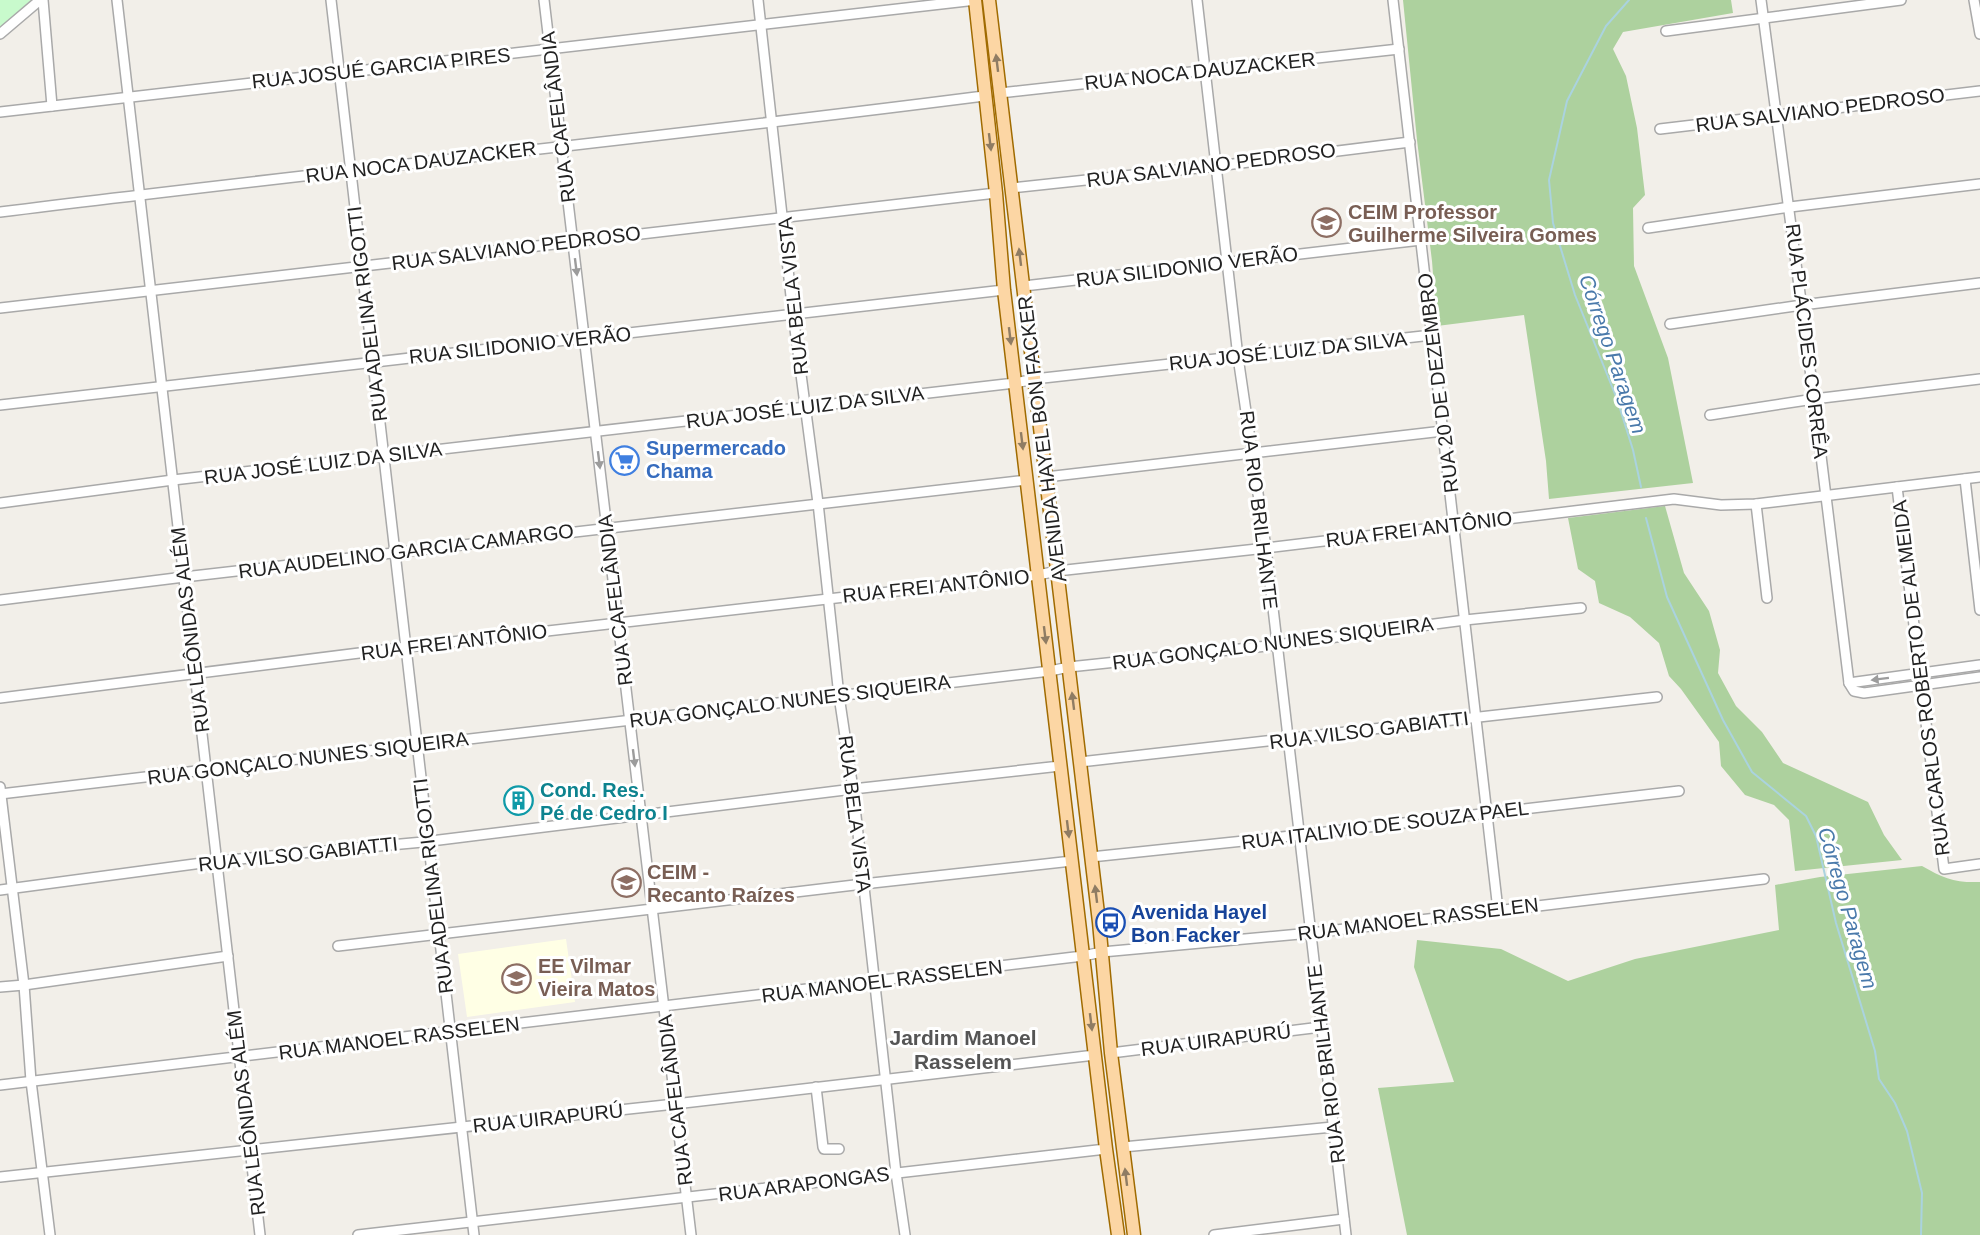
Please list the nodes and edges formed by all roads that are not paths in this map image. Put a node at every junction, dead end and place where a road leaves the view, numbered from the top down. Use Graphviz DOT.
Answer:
graph roads {
  1 [pos="42,0"];
  2 [pos="119,0"];
  3 [pos="331,0"];
  4 [pos="544,0"];
  5 [pos="758,0"];
  6 [pos="975,0"];
  7 [pos="989,0"];
  8 [pos="1197,0"];
  9 [pos="1393,0"];
  10 [pos="1761,0"];
  11 [pos="1901,0"];
  12 [pos="1974,0"];
  13 [pos="1763,18"];
  14 [pos="761,25"];
  15 [pos="1666,31"];
  16 [pos="0,34"];
  17 [pos="1980,34"];
  18 [pos="550,49"];
  19 [pos="1399,49"];
  20 [pos="1206,71"];
  21 [pos="339,73"];
  22 [pos="1980,90"];
  23 [pos="1000,93"];
  24 [pos="128,96"];
  25 [pos="984,96"];
  26 [pos="52,106"];
  27 [pos="0,112"];
  28 [pos="1776,115"];
  29 [pos="773,123"];
  30 [pos="1660,129"];
  31 [pos="1410,142"];
  32 [pos="561,146"];
  33 [pos="1217,166"];
  34 [pos="351,170"];
  35 [pos="1980,184"];
  36 [pos="1012,188"];
  37 [pos="996,193"];
  38 [pos="139,195"];
  39 [pos="1790,207"];
  40 [pos="0,212"];
  41 [pos="784,217"];
  42 [pos="1648,228"];
  43 [pos="1421,240"];
  44 [pos="573,241"];
  45 [pos="1228,262"];
  46 [pos="362,267"];
  47 [pos="1980,283"];
  48 [pos="1024,286"];
  49 [pos="150,290"];
  50 [pos="1004,290"];
  51 [pos="1802,305"];
  52 [pos="0,308"];
  53 [pos="794,314"];
  54 [pos="1670,324"];
  55 [pos="1432,334"];
  56 [pos="584,338"];
  57 [pos="1238,357"];
  58 [pos="373,361"];
  59 [pos="1034,379"];
  60 [pos="1980,379"];
  61 [pos="1016,383"];
  62 [pos="162,386"];
  63 [pos="1814,399"];
  64 [pos="0,405"];
  65 [pos="806,407"];
  66 [pos="1710,415"];
  67 [pos="1443,431"];
  68 [pos="596,432"];
  69 [pos="1253,453"];
  70 [pos="384,456"];
  71 [pos="1046,477"];
  72 [pos="1980,477"];
  73 [pos="1965,479"];
  74 [pos="173,480"];
  75 [pos="1027,480"];
  76 [pos="1897,487"];
  77 [pos="1827,496"];
  78 [pos="0,503"];
  79 [pos="818,503"];
  80 [pos="1756,504"];
  81 [pos="1454,525"];
  82 [pos="607,528"];
  83 [pos="1266,548"];
  84 [pos="395,552"];
  85 [pos="1057,571"];
  86 [pos="1038,575"];
  87 [pos="184,577"];
  88 [pos="828,598"];
  89 [pos="1767,598"];
  90 [pos="0,600"];
  91 [pos="1581,608"];
  92 [pos="1980,609"];
  93 [pos="1465,620"];
  94 [pos="618,623"];
  95 [pos="1276,645"];
  96 [pos="406,647"];
  97 [pos="1980,665"];
  98 [pos="1069,667"];
  99 [pos="1050,671"];
  100 [pos="195,673"];
  101 [pos="1920,674"];
  102 [pos="1980,677"];
  103 [pos="1849,683"];
  104 [pos="1921,685"];
  105 [pos="839,696"];
  106 [pos="1657,697"];
  107 [pos="0,698"];
  108 [pos="1476,718"];
  109 [pos="630,720"];
  110 [pos="1288,739"];
  111 [pos="417,745"];
  112 [pos="1080,762"];
  113 [pos="1060,766"];
  114 [pos="206,769"];
  115 [pos="853,789"];
  116 [pos="1679,791"];
  117 [pos="0,792"];
  118 [pos="1487,813"];
  119 [pos="641,816"];
  120 [pos="1300,835"];
  121 [pos="428,841"];
  122 [pos="1091,857"];
  123 [pos="217,861"];
  124 [pos="1072,861"];
  125 [pos="1980,864"];
  126 [pos="1764,879"];
  127 [pos="863,884"];
  128 [pos="12,888"];
  129 [pos="0,890"];
  130 [pos="652,910"];
  131 [pos="1498,910"];
  132 [pos="1311,933"];
  133 [pos="439,935"];
  134 [pos="338,946"];
  135 [pos="1102,952"];
  136 [pos="228,956"];
  137 [pos="1083,957"];
  138 [pos="875,982"];
  139 [pos="24,986"];
  140 [pos="0,987"];
  141 [pos="664,1007"];
  142 [pos="1320,1027"];
  143 [pos="450,1032"];
  144 [pos="1111,1053"];
  145 [pos="1095,1054"];
  146 [pos="240,1056"];
  147 [pos="887,1079"];
  148 [pos="31,1081"];
  149 [pos="0,1085"];
  150 [pos="816,1087"];
  151 [pos="675,1104"];
  152 [pos="461,1127"];
  153 [pos="1333,1127"];
  154 [pos="1123,1147"];
  155 [pos="839,1149"];
  156 [pos="1106,1149"];
  157 [pos="251,1150"];
  158 [pos="42,1172"];
  159 [pos="896,1173"];
  160 [pos="0,1177"];
  161 [pos="687,1198"];
  162 [pos="1344,1219"];
  163 [pos="472,1222"];
  164 [pos="50,1235"];
  165 [pos="260,1235"];
  166 [pos="358,1235"];
  167 [pos="474,1235"];
  168 [pos="691,1235"];
  169 [pos="905,1235"];
  170 [pos="1118,1235"];
  171 [pos="1134,1235"];
  172 [pos="1214,1235"];
  173 [pos="1346,1235"];
  1 -- 16 [label="street"];
  1 -- 26 [label="street"];
  2 -- 24 [label="street, RUA LEÔNIDAS ALÉM"];
  3 -- 21 [label="street, RUA ADELINA RIGOTTI"];
  4 -- 18 [label="street, RUA CAFELÂNDIA"];
  5 -- 14 [label="street, RUA BELA VISTA"];
  6 -- 14 [label="street, RUA JOSUÉ GARCIA PIRES"];
  6 -- 25 [label="main road, AVENIDA HAYEL BON FACKER"];
  23 -- 7 [label="main road, AVENIDA HAYEL BON FACKER, one-way"];
  8 -- 20 [label="street, RUA RIO BRILHANTE"];
  9 -- 19 [label="street, RUA 20 DE DEZEMBRO"];
  10 -- 13 [label="street, RUA PLÁCIDES CORRÊA"];
  11 -- 13 [label="street"];
  12 -- 17 [label="street"];
  13 -- 15 [label="street"];
  13 -- 28 [label="street, RUA PLÁCIDES CORRÊA"];
  14 -- 18 [label="street, RUA JOSUÉ GARCIA PIRES"];
  14 -- 29 [label="street, RUA BELA VISTA"];
  18 -- 21 [label="street, RUA JOSUÉ GARCIA PIRES"];
  18 -- 32 [label="street, RUA CAFELÂNDIA"];
  19 -- 20 [label="street, RUA NOCA DAUZACKER"];
  19 -- 31 [label="street, RUA 20 DE DEZEMBRO"];
  20 -- 23 [label="street, RUA NOCA DAUZACKER"];
  20 -- 33 [label="street, RUA RIO BRILHANTE"];
  21 -- 24 [label="street, RUA JOSUÉ GARCIA PIRES"];
  21 -- 34 [label="street, RUA ADELINA RIGOTTI"];
  22 -- 28 [label="street, RUA SALVIANO PEDROSO"];
  23 -- 36 [label="main road, AVENIDA HAYEL BON FACKER"];
  24 -- 26 [label="street, RUA JOSUÉ GARCIA PIRES"];
  24 -- 38 [label="street, RUA LEÔNIDAS ALÉM"];
  25 -- 29 [label="street, RUA NOCA DAUZACKER"];
  25 -- 37 [label="main road, AVENIDA HAYEL BON FACKER, one-way"];
  26 -- 27 [label="street, RUA JOSUÉ GARCIA PIRES"];
  28 -- 30 [label="street, RUA SALVIANO PEDROSO"];
  28 -- 39 [label="street, RUA PLÁCIDES CORRÊA"];
  29 -- 32 [label="street, RUA NOCA DAUZACKER"];
  29 -- 41 [label="street, RUA BELA VISTA"];
  31 -- 33 [label="street, RUA SALVIANO PEDROSO"];
  31 -- 43 [label="street, RUA 20 DE DEZEMBRO"];
  32 -- 34 [label="street, RUA NOCA DAUZACKER"];
  32 -- 44 [label="street, RUA CAFELÂNDIA"];
  33 -- 36 [label="street, RUA SALVIANO PEDROSO"];
  33 -- 45 [label="street, RUA RIO BRILHANTE"];
  34 -- 38 [label="street, RUA NOCA DAUZACKER"];
  34 -- 46 [label="street, RUA ADELINA RIGOTTI"];
  35 -- 39 [label="street"];
  48 -- 36 [label="main road, AVENIDA HAYEL BON FACKER, one-way"];
  37 -- 41 [label="street, RUA SALVIANO PEDROSO"];
  37 -- 50 [label="main road, AVENIDA HAYEL BON FACKER"];
  38 -- 40 [label="street, RUA NOCA DAUZACKER"];
  38 -- 49 [label="street, RUA LEÔNIDAS ALÉM"];
  39 -- 42 [label="street"];
  39 -- 51 [label="street, RUA PLÁCIDES CORRÊA"];
  41 -- 44 [label="street, RUA SALVIANO PEDROSO"];
  41 -- 53 [label="street, RUA BELA VISTA"];
  43 -- 45 [label="street, RUA SILIDONIO VERÃO"];
  43 -- 55 [label="street, RUA 20 DE DEZEMBRO"];
  44 -- 46 [label="street, RUA SALVIANO PEDROSO"];
  44 -- 56 [label="street, RUA CAFELÂNDIA, one-way"];
  45 -- 48 [label="street, RUA SILIDONIO VERÃO"];
  45 -- 57 [label="street, RUA RIO BRILHANTE"];
  46 -- 49 [label="street, RUA SALVIANO PEDROSO"];
  46 -- 58 [label="street, RUA ADELINA RIGOTTI"];
  47 -- 51 [label="street"];
  48 -- 59 [label="main road, AVENIDA HAYEL BON FACKER"];
  49 -- 52 [label="street, RUA SALVIANO PEDROSO"];
  49 -- 62 [label="street, RUA LEÔNIDAS ALÉM"];
  50 -- 53 [label="street, RUA SILIDONIO VERÃO"];
  50 -- 61 [label="main road, AVENIDA HAYEL BON FACKER, one-way"];
  51 -- 54 [label="street"];
  51 -- 63 [label="street, RUA PLÁCIDES CORRÊA"];
  53 -- 56 [label="street, RUA SILIDONIO VERÃO"];
  53 -- 65 [label="street, RUA BELA VISTA"];
  55 -- 57 [label="street, RUA JOSÉ LUIZ DA SILVA"];
  55 -- 67 [label="street, RUA 20 DE DEZEMBRO"];
  56 -- 58 [label="street, RUA SILIDONIO VERÃO"];
  56 -- 68 [label="street, RUA CAFELÂNDIA"];
  57 -- 59 [label="street, RUA JOSÉ LUIZ DA SILVA"];
  57 -- 69 [label="street, RUA RIO BRILHANTE"];
  58 -- 62 [label="street, RUA SILIDONIO VERÃO"];
  58 -- 70 [label="street, RUA ADELINA RIGOTTI"];
  59 -- 61 [label="street, RUA JOSÉ LUIZ DA SILVA"];
  59 -- 71 [label="main road, AVENIDA HAYEL BON FACKER"];
  60 -- 63 [label="street"];
  61 -- 65 [label="street, RUA JOSÉ LUIZ DA SILVA"];
  61 -- 75 [label="main road, AVENIDA HAYEL BON FACKER, one-way"];
  62 -- 64 [label="street, RUA SILIDONIO VERÃO"];
  62 -- 74 [label="street, RUA LEÔNIDAS ALÉM"];
  63 -- 66 [label="street"];
  63 -- 77 [label="street, RUA PLÁCIDES CORRÊA"];
  65 -- 68 [label="street, RUA JOSÉ LUIZ DA SILVA"];
  65 -- 79 [label="street, RUA BELA VISTA"];
  67 -- 69 [label="street"];
  67 -- 81 [label="street, RUA 20 DE DEZEMBRO"];
  68 -- 70 [label="street, RUA JOSÉ LUIZ DA SILVA"];
  68 -- 82 [label="street, RUA CAFELÂNDIA, one-way"];
  69 -- 71 [label="street"];
  69 -- 83 [label="street, RUA RIO BRILHANTE"];
  70 -- 74 [label="street, RUA JOSÉ LUIZ DA SILVA"];
  70 -- 84 [label="street, RUA ADELINA RIGOTTI"];
  71 -- 85 [label="main road, AVENIDA HAYEL BON FACKER"];
  72 -- 73 [label="street, RUA FREI ANTÔNIO"];
  73 -- 76 [label="street, RUA FREI ANTÔNIO"];
  73 -- 92 [label="street"];
  74 -- 78 [label="street, RUA JOSÉ LUIZ DA SILVA"];
  74 -- 87 [label="street, RUA LEÔNIDAS ALÉM"];
  75 -- 79 [label="street, RUA AUDELINO GARCIA CAMARGO"];
  75 -- 86 [label="main road, AVENIDA HAYEL BON FACKER"];
  76 -- 77 [label="street, RUA FREI ANTÔNIO"];
  76 -- 101 [label="street, RUA CARLOS ROBERTO DE ALMEIDA"];
  77 -- 80 [label="street, RUA FREI ANTÔNIO"];
  77 -- 103 [label="street, RUA PLÁCIDES CORRÊA"];
  79 -- 82 [label="street, RUA AUDELINO GARCIA CAMARGO"];
  79 -- 88 [label="street, RUA BELA VISTA"];
  80 -- 81 [label="street, RUA FREI ANTÔNIO"];
  80 -- 89 [label="street"];
  81 -- 83 [label="street, RUA FREI ANTÔNIO"];
  81 -- 93 [label="street, RUA 20 DE DEZEMBRO"];
  82 -- 84 [label="street, RUA AUDELINO GARCIA CAMARGO"];
  82 -- 94 [label="street, RUA CAFELÂNDIA"];
  83 -- 85 [label="street, RUA FREI ANTÔNIO"];
  83 -- 95 [label="street, RUA RIO BRILHANTE"];
  84 -- 87 [label="street, RUA AUDELINO GARCIA CAMARGO"];
  84 -- 96 [label="street, RUA ADELINA RIGOTTI"];
  85 -- 86 [label="street, RUA FREI ANTÔNIO"];
  85 -- 98 [label="main road, AVENIDA HAYEL BON FACKER"];
  86 -- 88 [label="street, RUA FREI ANTÔNIO"];
  86 -- 99 [label="main road, AVENIDA HAYEL BON FACKER, one-way"];
  87 -- 90 [label="street, RUA AUDELINO GARCIA CAMARGO"];
  87 -- 100 [label="street, RUA LEÔNIDAS ALÉM"];
  88 -- 94 [label="street, RUA FREI ANTÔNIO"];
  88 -- 105 [label="street, RUA BELA VISTA"];
  91 -- 93 [label="street, RUA GONÇALO NUNES SIQUEIRA"];
  93 -- 95 [label="street, RUA GONÇALO NUNES SIQUEIRA"];
  93 -- 108 [label="street, RUA 20 DE DEZEMBRO"];
  94 -- 96 [label="street, RUA FREI ANTÔNIO"];
  94 -- 109 [label="street, RUA CAFELÂNDIA"];
  95 -- 98 [label="street, RUA GONÇALO NUNES SIQUEIRA"];
  95 -- 110 [label="street, RUA RIO BRILHANTE"];
  96 -- 100 [label="street, RUA FREI ANTÔNIO"];
  96 -- 111 [label="street, RUA ADELINA RIGOTTI"];
  97 -- 101 [label="street"];
  98 -- 99 [label="street, RUA GONÇALO NUNES SIQUEIRA"];
  112 -- 98 [label="main road, AVENIDA HAYEL BON FACKER, one-way"];
  99 -- 105 [label="street, RUA GONÇALO NUNES SIQUEIRA"];
  99 -- 113 [label="main road, AVENIDA HAYEL BON FACKER"];
  100 -- 107 [label="street, RUA FREI ANTÔNIO"];
  100 -- 114 [label="street, RUA LEÔNIDAS ALÉM"];
  101 -- 103 [label="street, one-way"];
  101 -- 104 [label="street, RUA CARLOS ROBERTO DE ALMEIDA"];
  102 -- 104 [label="street"];
  103 -- 104 [label="street"];
  104 -- 125 [label="street, RUA CARLOS ROBERTO DE ALMEIDA"];
  105 -- 109 [label="street, RUA GONÇALO NUNES SIQUEIRA"];
  105 -- 115 [label="street, RUA BELA VISTA"];
  106 -- 108 [label="street, RUA VILSO GABIATTI"];
  108 -- 110 [label="street, RUA VILSO GABIATTI"];
  108 -- 118 [label="street, RUA 20 DE DEZEMBRO"];
  109 -- 111 [label="street, RUA GONÇALO NUNES SIQUEIRA"];
  109 -- 119 [label="street, RUA CAFELÂNDIA, one-way"];
  110 -- 112 [label="street, RUA VILSO GABIATTI"];
  110 -- 120 [label="street, RUA RIO BRILHANTE"];
  111 -- 114 [label="street, RUA GONÇALO NUNES SIQUEIRA"];
  111 -- 121 [label="street, RUA ADELINA RIGOTTI"];
  112 -- 122 [label="main road, AVENIDA HAYEL BON FACKER"];
  113 -- 115 [label="street, RUA VILSO GABIATTI"];
  113 -- 124 [label="main road, AVENIDA HAYEL BON FACKER, one-way"];
  114 -- 117 [label="street, RUA GONÇALO NUNES SIQUEIRA"];
  114 -- 123 [label="street, RUA LEÔNIDAS ALÉM"];
  115 -- 119 [label="street, RUA VILSO GABIATTI"];
  115 -- 127 [label="street, RUA BELA VISTA"];
  116 -- 118 [label="street, RUA ITALIVIO DE SOUZA PAEL"];
  117 -- 128 [label="street"];
  118 -- 120 [label="street, RUA ITALIVIO DE SOUZA PAEL"];
  118 -- 131 [label="street, RUA 20 DE DEZEMBRO"];
  119 -- 121 [label="street, RUA VILSO GABIATTI"];
  119 -- 130 [label="street, RUA CAFELÂNDIA"];
  120 -- 122 [label="street, RUA ITALIVIO DE SOUZA PAEL"];
  120 -- 132 [label="street, RUA RIO BRILHANTE"];
  121 -- 123 [label="street, RUA VILSO GABIATTI"];
  121 -- 133 [label="street, RUA ADELINA RIGOTTI"];
  135 -- 122 [label="main road, AVENIDA HAYEL BON FACKER, one-way"];
  123 -- 128 [label="street, RUA VILSO GABIATTI"];
  123 -- 136 [label="street, RUA LEÔNIDAS ALÉM"];
  124 -- 127 [label="street"];
  124 -- 137 [label="main road, AVENIDA HAYEL BON FACKER"];
  126 -- 131 [label="street, RUA MANOEL RASSELEN"];
  127 -- 130 [label="street"];
  127 -- 138 [label="street, RUA BELA VISTA"];
  128 -- 129 [label="street, RUA VILSO GABIATTI"];
  128 -- 139 [label="street"];
  130 -- 133 [label="street"];
  130 -- 141 [label="street, RUA CAFELÂNDIA"];
  131 -- 132 [label="street, RUA MANOEL RASSELEN"];
  132 -- 135 [label="street, RUA MANOEL RASSELEN"];
  132 -- 142 [label="street, RUA RIO BRILHANTE"];
  133 -- 134 [label="street"];
  133 -- 143 [label="street, RUA ADELINA RIGOTTI"];
  135 -- 137 [label="street, RUA MANOEL RASSELEN"];
  135 -- 144 [label="main road, AVENIDA HAYEL BON FACKER"];
  136 -- 139 [label="street"];
  136 -- 146 [label="street, RUA LEÔNIDAS ALÉM"];
  137 -- 138 [label="street, RUA MANOEL RASSELEN"];
  137 -- 145 [label="main road, AVENIDA HAYEL BON FACKER, one-way"];
  138 -- 141 [label="street, RUA MANOEL RASSELEN"];
  138 -- 147 [label="street, RUA BELA VISTA"];
  139 -- 140 [label="street"];
  139 -- 148 [label="street"];
  141 -- 143 [label="street, RUA MANOEL RASSELEN"];
  141 -- 151 [label="street, RUA CAFELÂNDIA"];
  142 -- 144 [label="street, RUA UIRAPURÚ"];
  142 -- 153 [label="street, RUA RIO BRILHANTE"];
  143 -- 146 [label="street, RUA MANOEL RASSELEN"];
  143 -- 152 [label="street, RUA ADELINA RIGOTTI"];
  144 -- 154 [label="main road, AVENIDA HAYEL BON FACKER"];
  145 -- 147 [label="street, RUA UIRAPURÚ"];
  145 -- 156 [label="main road, AVENIDA HAYEL BON FACKER"];
  146 -- 148 [label="street, RUA MANOEL RASSELEN"];
  146 -- 157 [label="street, RUA LEÔNIDAS ALÉM"];
  147 -- 150 [label="street, RUA UIRAPURÚ"];
  147 -- 159 [label="street, RUA BELA VISTA"];
  148 -- 149 [label="street, RUA MANOEL RASSELEN"];
  148 -- 158 [label="street"];
  150 -- 151 [label="street, RUA UIRAPURÚ"];
  150 -- 155 [label="street"];
  151 -- 152 [label="street, RUA UIRAPURÚ"];
  151 -- 161 [label="street, RUA CAFELÂNDIA"];
  152 -- 157 [label="street, RUA UIRAPURÚ"];
  152 -- 163 [label="street, RUA ADELINA RIGOTTI"];
  153 -- 154 [label="street"];
  153 -- 162 [label="street, RUA RIO BRILHANTE"];
  171 -- 154 [label="main road, AVENIDA HAYEL BON FACKER, one-way"];
  156 -- 159 [label="street, RUA ARAPONGAS"];
  156 -- 170 [label="main road, AVENIDA HAYEL BON FACKER"];
  157 -- 158 [label="street, RUA UIRAPURÚ"];
  157 -- 165 [label="street, RUA LEÔNIDAS ALÉM"];
  158 -- 160 [label="street, RUA UIRAPURÚ"];
  158 -- 164 [label="street"];
  159 -- 161 [label="street, RUA ARAPONGAS"];
  159 -- 169 [label="street, RUA BELA VISTA"];
  161 -- 163 [label="street, RUA ARAPONGAS"];
  161 -- 168 [label="street, RUA CAFELÂNDIA"];
  162 -- 172 [label="street"];
  162 -- 173 [label="street, RUA RIO BRILHANTE"];
  163 -- 166 [label="street, RUA ARAPONGAS"];
  163 -- 167 [label="street, RUA ADELINA RIGOTTI"];
}
